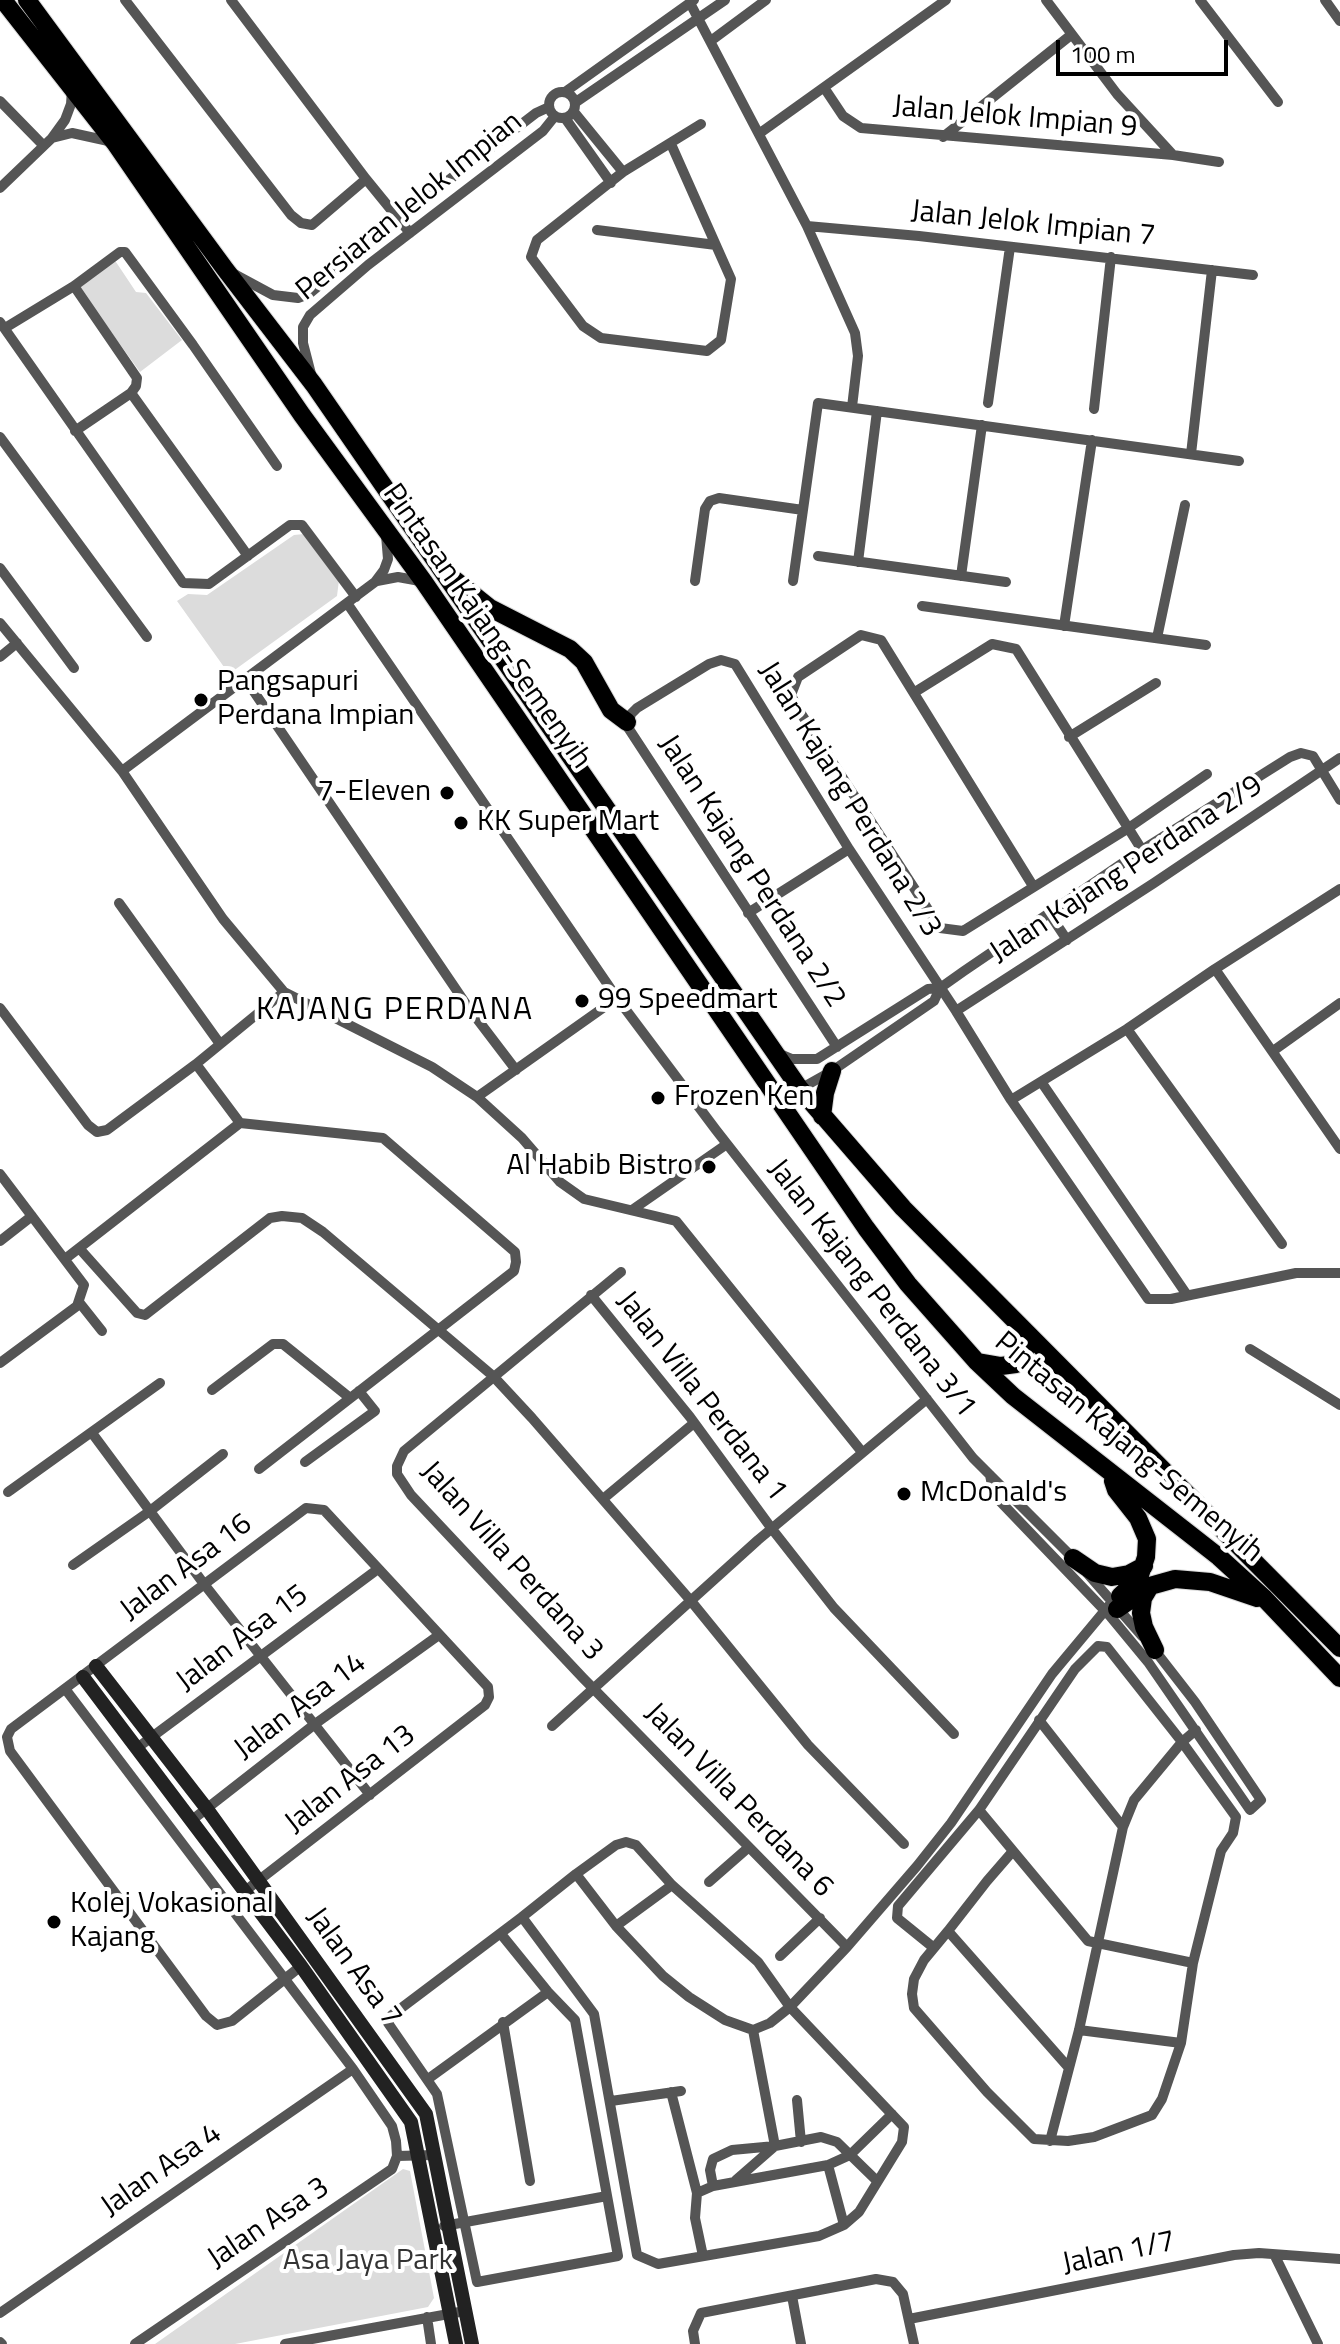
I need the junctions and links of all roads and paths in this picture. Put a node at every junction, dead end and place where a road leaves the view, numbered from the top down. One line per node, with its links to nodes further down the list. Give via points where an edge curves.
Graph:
1 (3, 0): 16 (highway, Pintasan Kajang-Semenyih)
2 (27, 0): 41 (highway, Pintasan Kajang-Semenyih)
3 (125, 0): 31 (street, via 301,223 312,225)
4 (231, 0): 31 (street)
5 (725, 0): 12 (street, Persiaran Jelok Impian)
6 (766, 0): 15 (street)
7 (946, 0): 17 (street)
8 (1046, 0): 14 (street)
9 (1200, 0): 20 (street)
10 (1325, 0): 13 (street)
11 (692, 1): 12 (street); 18 (street)
12 (699, 18): 15 (street); 21 (street, Persiaran Jelok Impian)
13 (1340, 21)
14 (1071, 35): 24 (street); 28 (street)
15 (712, 40): 23 (street)
16 (72, 86): 25 (street, via 65,120); 26 (highway, Pintasan Kajang-Semenyih)
17 (825, 89): 23 (street); 24 (street, Jalan Jelok Impian 9, via 843,116 861,128)
18 (565, 92): 21 (street); 21 (street, via 551,97)
19 (0, 101): 25 (street)
20 (1278, 102)
21 (564, 111): 30 (street); 32 (street); 34 (street, Persiaran Jelok Impian, via 536,113); 37 (street, Persiaran Jelok Impian)
22 (701, 124): 27 (street)
23 (760, 133): 35 (street)
24 (943, 137): 28 (street, Jalan Jelok Impian 9)
25 (48, 142): 26 (street, via 72,133); 33 (street)
26 (115, 143): 63 (highway, Pintasan Kajang-Semenyih)
27 (671, 144): 30 (street); 38 (street)
28 (1173, 155): 29 (street, Jalan Jelok Impian 9)
29 (1219, 162)
30 (623, 172): 32 (street)
31 (366, 179): 34 (street)
32 (611, 183): 38 (street, via 537,240 531,257 583,326 601,338 707,351 721,340 731,279)
33 (0, 188)
34 (398, 219): 37 (street); 41 (street, Persiaran Jelok Impian, via 298,298 273,295)
35 (807, 226): 39 (street, Jalan Jelok Impian 7); 49 (street, via 855,333)
36 (597, 230): 38 (street)
37 (410, 233): 46 (street, Persiaran Jelok Impian, via 310,315 303,343)
38 (716, 245)
39 (1010, 247): 40 (street, Jalan Jelok Impian 7); 48 (street)
40 (1111, 257): 42 (street, Jalan Jelok Impian 7); 50 (street)
41 (225, 269): 46 (highway, Pintasan Kajang-Semenyih)
42 (1212, 270): 43 (street, Jalan Jelok Impian 7); 57 (street)
43 (1253, 275)
44 (74, 286): 45 (street); 47 (street, via 137,378); 60 (street, via 125,252)
45 (2, 325): 53 (street)
46 (314, 385): 68 (highway, Pintasan Kajang-Semenyih)
47 (131, 393): 53 (street); 64 (street)
48 (988, 403)
49 (852, 407): 51 (street); 62 (street, via 818,403)
50 (1094, 409)
51 (877, 411): 52 (street); 66 (street)
52 (982, 425): 55 (street); 69 (street)
53 (75, 431): 64 (street, via 183,583 209,584)
54 (0, 437): 56 (street)
55 (1092, 440): 57 (street); 78 (street)
56 (12, 453): 59 (street); 79 (street)
57 (1191, 454): 58 (street)
58 (1239, 461)
59 (0, 462)
60 (277, 466)
61 (1185, 505): 80 (street)
62 (803, 510): 70 (street, via 710,501); 71 (street)
63 (386, 529): 72 (street, via 388,559); 73 (highway, Pintasan Kajang-Semenyih)
64 (248, 556): 75 (street, Jalan Kajang Perdana 3/1, via 290,525 302,525)
65 (818, 556): 66 (street)
66 (858, 562): 69 (street)
67 (0, 568): 84 (street)
68 (443, 571): 88 (highway, via 490,608 570,649 584,662 611,710); 115 (highway, Pintasan Kajang-Semenyih)
69 (961, 576): 74 (street)
70 (695, 581)
71 (793, 581)
72 (375, 582): 73 (street, via 398,577); 75 (street)
73 (424, 582): 143 (highway, Pintasan Kajang-Semenyih, via 866,1228)
74 (1006, 582)
75 (352, 600): 85 (street); 107 (street, Jalan Kajang Perdana 3/1)
76 (922, 606): 78 (street)
77 (0, 623): 81 (street)
78 (1064, 626): 80 (street)
79 (147, 637)
80 (1157, 638): 82 (street)
81 (17, 643): 83 (street); 92 (street)
82 (1206, 645)
83 (0, 657)
84 (74, 668)
85 (246, 680): 92 (street); 117 (street)
86 (1156, 683): 89 (street)
87 (915, 692): 89 (street, via 992,644 1016,649); 98 (street); 98 (street, via 881,640 861,635 798,677 791,695 940,928 963,931)
88 (627, 722): 96 (street, Jalan Kajang Perdana 2/3, via 637,708 709,664 735,664); 101 (street, Jalan Kajang Perdana 2/2)
89 (1069, 737): 95 (street)
90 (1340, 758): 91 (street, Jalan Kajang Perdana 2/9)
91 (1323, 769): 94 (street); 97 (street, via 1313,756 1290,757); 103 (street, Jalan Kajang Perdana 2/9)
92 (122, 771): 106 (street, via 223,919)
93 (1207, 774): 95 (street)
94 (1340, 800)
95 (1127, 829): 97 (street); 98 (street)
96 (849, 849): 101 (street); 105 (street, Jalan Kajang Perdana 2/3)
97 (1142, 850): 102 (street)
98 (1033, 886)
99 (1340, 889): 104 (street)
100 (119, 903): 112 (street)
101 (748, 913): 113 (street, Jalan Kajang Perdana 2/2)
102 (1049, 913): 103 (street); 105 (street)
103 (1067, 940): 110 (street, Jalan Kajang Perdana 2/9)
104 (1215, 969): 111 (street); 114 (street)
105 (940, 988): 110 (street, Jalan Kajang Perdana 2/3); 113 (street, via 928,989); 118 (street, via 934,1001)
106 (284, 992): 112 (street); 121 (street, via 432,1067)
107 (617, 998): 117 (street); 125 (street, Jalan Kajang Perdana 3/1)
108 (1340, 1003): 114 (street)
109 (0, 1008): 116 (street, via 97,1132 107,1130)
110 (956, 1011): 122 (street, Jalan Kajang Perdana 2/3)
111 (1127, 1029): 119 (street); 131 (street)
112 (220, 1044): 116 (street)
113 (837, 1047): 115 (street, via 817,1059 792,1059)
114 (1273, 1051): 126 (street)
115 (774, 1052): 120 (highway, Pintasan Kajang-Semenyih)
116 (196, 1064): 124 (street)
117 (516, 1070): 121 (street)
118 (832, 1071): 120 (street); 123 (highway)
119 (1042, 1083): 122 (street); 137 (street)
120 (800, 1089): 123 (highway, Pintasan Kajang-Semenyih)
121 (477, 1097): 128 (street, via 560,1182 584,1199)
122 (1011, 1100): 137 (street, Jalan Kajang Perdana 2/3, via 1148,1299)
123 (822, 1116): 139 (highway, Pintasan Kajang-Semenyih)
124 (240, 1123): 132 (street); 140 (street, via 383,1138 515,1252 514,1271)
125 (727, 1144): 128 (street); 149 (street, Jalan Kajang Perdana 3/1)
126 (1340, 1149)
127 (0, 1174): 129 (street)
128 (632, 1210): 153 (street, via 676,1221)
129 (32, 1216): 130 (street); 133 (street)
130 (0, 1241)
131 (1282, 1244)
132 (79, 1248): 133 (street); 140 (street, via 137,1313 145,1315 270,1218 302,1218)
133 (65, 1259): 138 (street, via 84,1285)
134 (621, 1272): 136 (street)
135 (1338, 1275): 137 (street, via 1296,1273)
136 (591, 1295): 145 (street); 151 (street, Jalan Villa Perdana 1)
137 (1187, 1295)
138 (78, 1304): 141 (street); 144 (street)
139 (1021, 1329): 143 (highway, via 1025,1351 1016,1364); 173 (highway, Pintasan Kajang-Semenyih)
140 (440, 1330): 145 (street); 148 (street)
141 (102, 1331)
142 (1250, 1349): 150 (street)
143 (977, 1362): 158 (highway, Pintasan Kajang-Semenyih)
144 (0, 1363)
145 (493, 1376): 160 (street); 179 (street, Jalan Villa Perdana 3, via 404,1451 397,1466 400,1481)
146 (160, 1383): 152 (street)
147 (212, 1390): 148 (street, via 273,1344 283,1344)
148 (354, 1394): 155 (street, via 375,1411); 156 (street)
149 (927, 1399): 153 (street); 157 (street, Jalan Kajang Perdana 3/1)
150 (1340, 1405)
151 (694, 1423): 160 (street); 162 (street, Jalan Villa Perdana 1)
152 (92, 1433): 159 (street); 161 (street)
153 (862, 1452): 162 (street)
154 (223, 1454): 161 (street)
155 (305, 1462)
156 (259, 1469)
157 (990, 1475): 163 (street); 171 (street, via 994,1495)
158 (1112, 1475): 165 (highway, via 1116,1490 1144,1529); 169 (highway, Pintasan Kajang-Semenyih, via 1182,1526)
159 (8, 1492)
160 (603, 1499): 170 (street)
161 (150, 1511): 164 (street); 167 (street)
162 (772, 1529): 170 (street); 186 (street, Jalan Villa Perdana 1, via 834,1608)
163 (1073, 1558): 165 (highway, via 1112,1577); 171 (street)
164 (73, 1565)
165 (1144, 1566): 171 (highway)
166 (378, 1569): 167 (street, Jalan Asa 16, via 324,1510 306,1508); 172 (street); 175 (street, Jalan Asa 15)
167 (204, 1584): 175 (street); 176 (street, Jalan Asa 16)
168 (1150, 1586): 169 (highway, via 1198,1579); 171 (highway); 174 (highway, via 1141,1613)
169 (1264, 1598): 178 (highway, Pintasan Kajang-Semenyih)
170 (691, 1601): 179 (street); 196 (street, via 808,1745)
171 (1111, 1609): 174 (street); 185 (street); 210 (street, via 1052,1674 951,1823)
172 (439, 1635): 183 (street, Jalan Asa 14); 191 (street, Jalan Asa 13, via 488,1687 489,1697)
173 (1340, 1648)
174 (1155, 1650): 181 (street)
175 (261, 1654): 183 (street); 187 (street, Jalan Asa 15)
176 (96, 1666): 177 (street, Jalan Asa 16); 187 (street, Jalan Asa 7)
177 (83, 1677): 180 (street, Jalan Asa 16); 190 (street, Jalan Asa 7)
178 (1340, 1678)
179 (593, 1688): 184 (street); 197 (street, Jalan Villa Perdana 6)
180 (66, 1690): 215 (street, Jalan Asa 7); 215 (street, Jalan Asa 16, via 11,1729 10,1751 206,2016 217,2025 232,2021)
181 (1195, 1702): 185 (street); 188 (street)
182 (1039, 1720): 189 (street, via 1075,1669 1098,1646 1107,1647); 193 (street); 195 (street)
183 (315, 1724): 191 (street); 192 (street, Jalan Asa 14)
184 (552, 1726)
185 (1196, 1730): 188 (street); 188 (street, via 1250,1810 1261,1800); 189 (street)
186 (954, 1734)
187 (151, 1737): 190 (street, Jalan Asa 15); 192 (street, Jalan Asa 7)
188 (1220, 1740)
189 (1182, 1742): 195 (street, via 1134,1800); 213 (street, via 1236,1817 1221,1851)
190 (137, 1748): 194 (street, Jalan Asa 7)
191 (370, 1795): 200 (street, Jalan Asa 13)
192 (207, 1809): 194 (street, Jalan Asa 14); 200 (street, Jalan Asa 7)
193 (979, 1810): 198 (street); 211 (street, via 898,1906 897,1918)
194 (192, 1820): 203 (street, Jalan Asa 7)
195 (1123, 1827): 209 (street)
196 (904, 1844)
197 (749, 1847): 201 (street); 205 (street, Jalan Villa Perdana 6)
198 (1013, 1851): 207 (street); 209 (street, via 1088,1941)
199 (576, 1874): 202 (street, via 626,1842 636,1845); 204 (street); 206 (street)
200 (259, 1882): 203 (street, Jalan Asa 13); 221 (street, Jalan Asa 7)
201 (709, 1882)
202 (672, 1885): 206 (street); 217 (street, via 758,1962)
203 (245, 1891): 214 (street, Jalan Asa 7)
204 (522, 1917): 208 (street); 227 (street, via 594,2014)
205 (820, 1918): 210 (street, Jalan Villa Perdana 6); 212 (street)
206 (616, 1926): 219 (street, via 689,1997)
207 (948, 1931): 211 (street); 223 (street)
208 (501, 1934): 216 (street); 225 (street, via 392,2015 388,2023)
209 (1098, 1944): 213 (street); 220 (street)
210 (847, 1947): 217 (street)
211 (934, 1948): 231 (street, via 914,1979 914,2008 1034,2139)
212 (780, 1956)
213 (1193, 1963): 222 (street)
214 (301, 1966): 215 (street); 221 (street, Jalan Asa 7)
215 (286, 1980): 224 (street, Jalan Asa 7)
216 (548, 1992): 218 (street); 230 (street, via 575,2020)
217 (790, 2007): 219 (street); 228 (street)
218 (503, 2022): 225 (street); 239 (street)
219 (753, 2030): 233 (street)
220 (1079, 2030): 222 (street); 223 (street)
221 (363, 2038): 234 (street, Jalan Asa 7, via 411,2122); 235 (street, Jalan Asa 7, via 426,2114)
222 (1181, 2043): 231 (street, via 1152,2115 1094,2137)
223 (1069, 2068): 231 (street)
224 (353, 2069): 237 (street, Jalan Asa 7, via 392,2126); 253 (street, Jalan Asa 4)
225 (428, 2079): 245 (street, via 437,2094)
226 (797, 2100): 232 (street)
227 (611, 2101): 229 (street); 243 (street, via 676,2092)
228 (892, 2114): 236 (street); 241 (street, via 904,2134)
229 (614, 2121): 230 (street); 248 (street, via 637,2255 658,2264)
230 (595, 2125): 244 (street)
231 (1050, 2141)
232 (801, 2142): 233 (street); 236 (street, via 830,2138)
233 (775, 2146): 240 (street); 242 (street, via 732,2150 713,2159)
234 (418, 2155): 235 (street); 237 (street); 247 (street, Jalan Asa 7)
235 (435, 2155): 247 (street, Jalan Asa 7)
236 (850, 2155): 238 (street); 241 (street)
237 (397, 2156): 256 (street, Jalan Asa 3, via 392,2169)
238 (828, 2165): 240 (street); 246 (street)
239 (530, 2181)
240 (735, 2181): 242 (street)
241 (877, 2181): 246 (street, via 859,2212)
242 (713, 2186): 243 (street)
243 (697, 2193): 248 (street, via 695,2218)
244 (607, 2196): 245 (street); 245 (street, via 618,2256 477,2282)
245 (466, 2221): 247 (street)
246 (844, 2225): 248 (street, via 819,2236)
247 (442, 2227): 252 (street, Jalan Asa 7)
248 (703, 2256)
249 (1275, 2256): 250 (street, Jalan 1/7); 255 (street, Jalan 1/7, via 1234,2255); 264 (street)
250 (1340, 2259)
251 (792, 2296): 255 (street, via 876,2279 893,2282 903,2294); 261 (street, via 701,2313 693,2331); 262 (street)
252 (458, 2312): 254 (street); 259 (street, Jalan Asa 7); 260 (street, Jalan Asa 7)
253 (0, 2313)
254 (427, 2317): 257 (street); 258 (street)
255 (909, 2319): 263 (street)
256 (135, 2344)
257 (285, 2344)
258 (431, 2344)
259 (456, 2344)
260 (472, 2344)
261 (695, 2344)
262 (801, 2344)
263 (914, 2344)
264 (1318, 2344)

